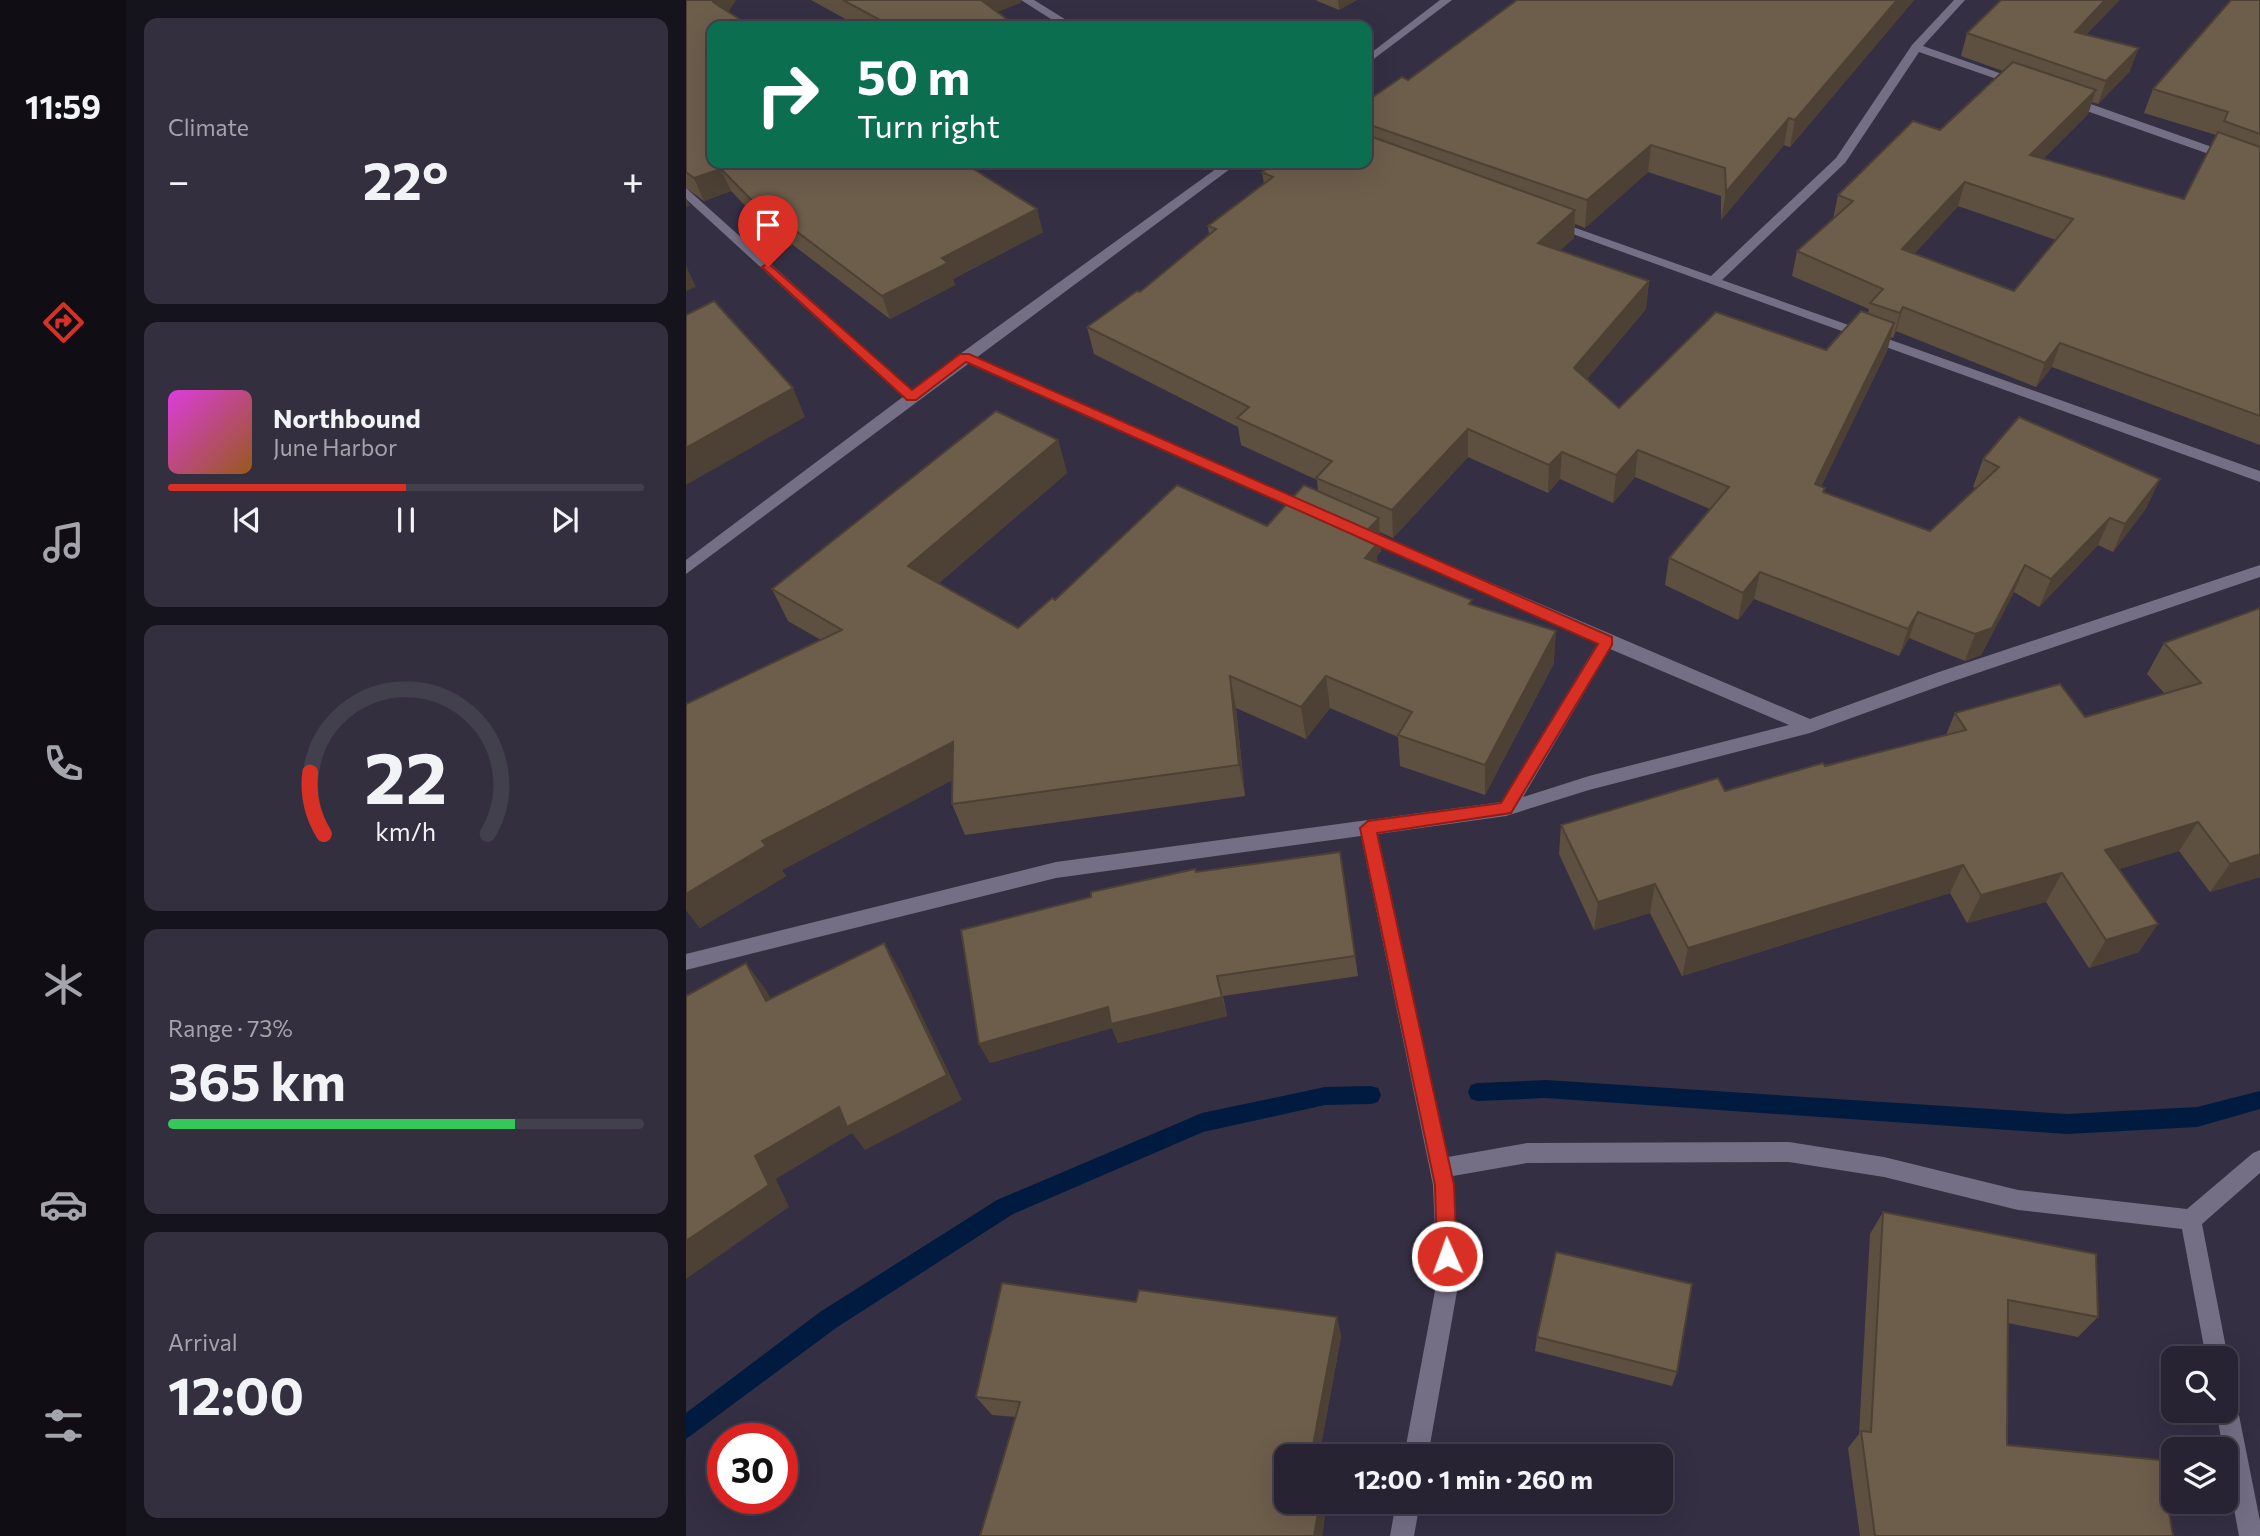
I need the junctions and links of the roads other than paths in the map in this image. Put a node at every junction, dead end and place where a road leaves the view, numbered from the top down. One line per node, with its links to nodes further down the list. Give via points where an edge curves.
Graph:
1 (1026, 0): 4 (street)
2 (1447, 0): 6 (street)
3 (1960, 0): 5 (street)
4 (1062, 21)
5 (1916, 47): 7 (street); 13 (street, via 1840,160)
6 (1372, 57)
7 (2031, 87)
8 (2056, 96): 10 (street)
9 (1225, 168): 14 (street)
10 (2260, 168)
11 (686, 192): 15 (street)
12 (1536, 218): 13 (street)
13 (1713, 282): 16 (street)
14 (965, 357): 15 (street); 19 (street)
15 (911, 397): 17 (street)
16 (2260, 477)
17 (686, 568)
18 (2260, 571): 20 (street)
19 (1607, 641): 20 (street); 21 (street)
20 (1810, 726): 21 (street)
21 (1506, 808): 22 (street)
22 (1368, 828): 23 (street, via 1056,870); 25 (street)
23 (686, 962)
24 (2260, 1160): 26 (street)
25 (1440, 1168): 26 (street, via 1527,1153 1789,1152 1884,1167 2018,1200); 29 (street, via 1448,1280)
26 (2191, 1220): 27 (street)
27 (2215, 1346)
28 (2229, 1423): 32 (street)
29 (1418, 1444)
30 (1406, 1514): 31 (street)
31 (1402, 1536)
32 (2251, 1536)

